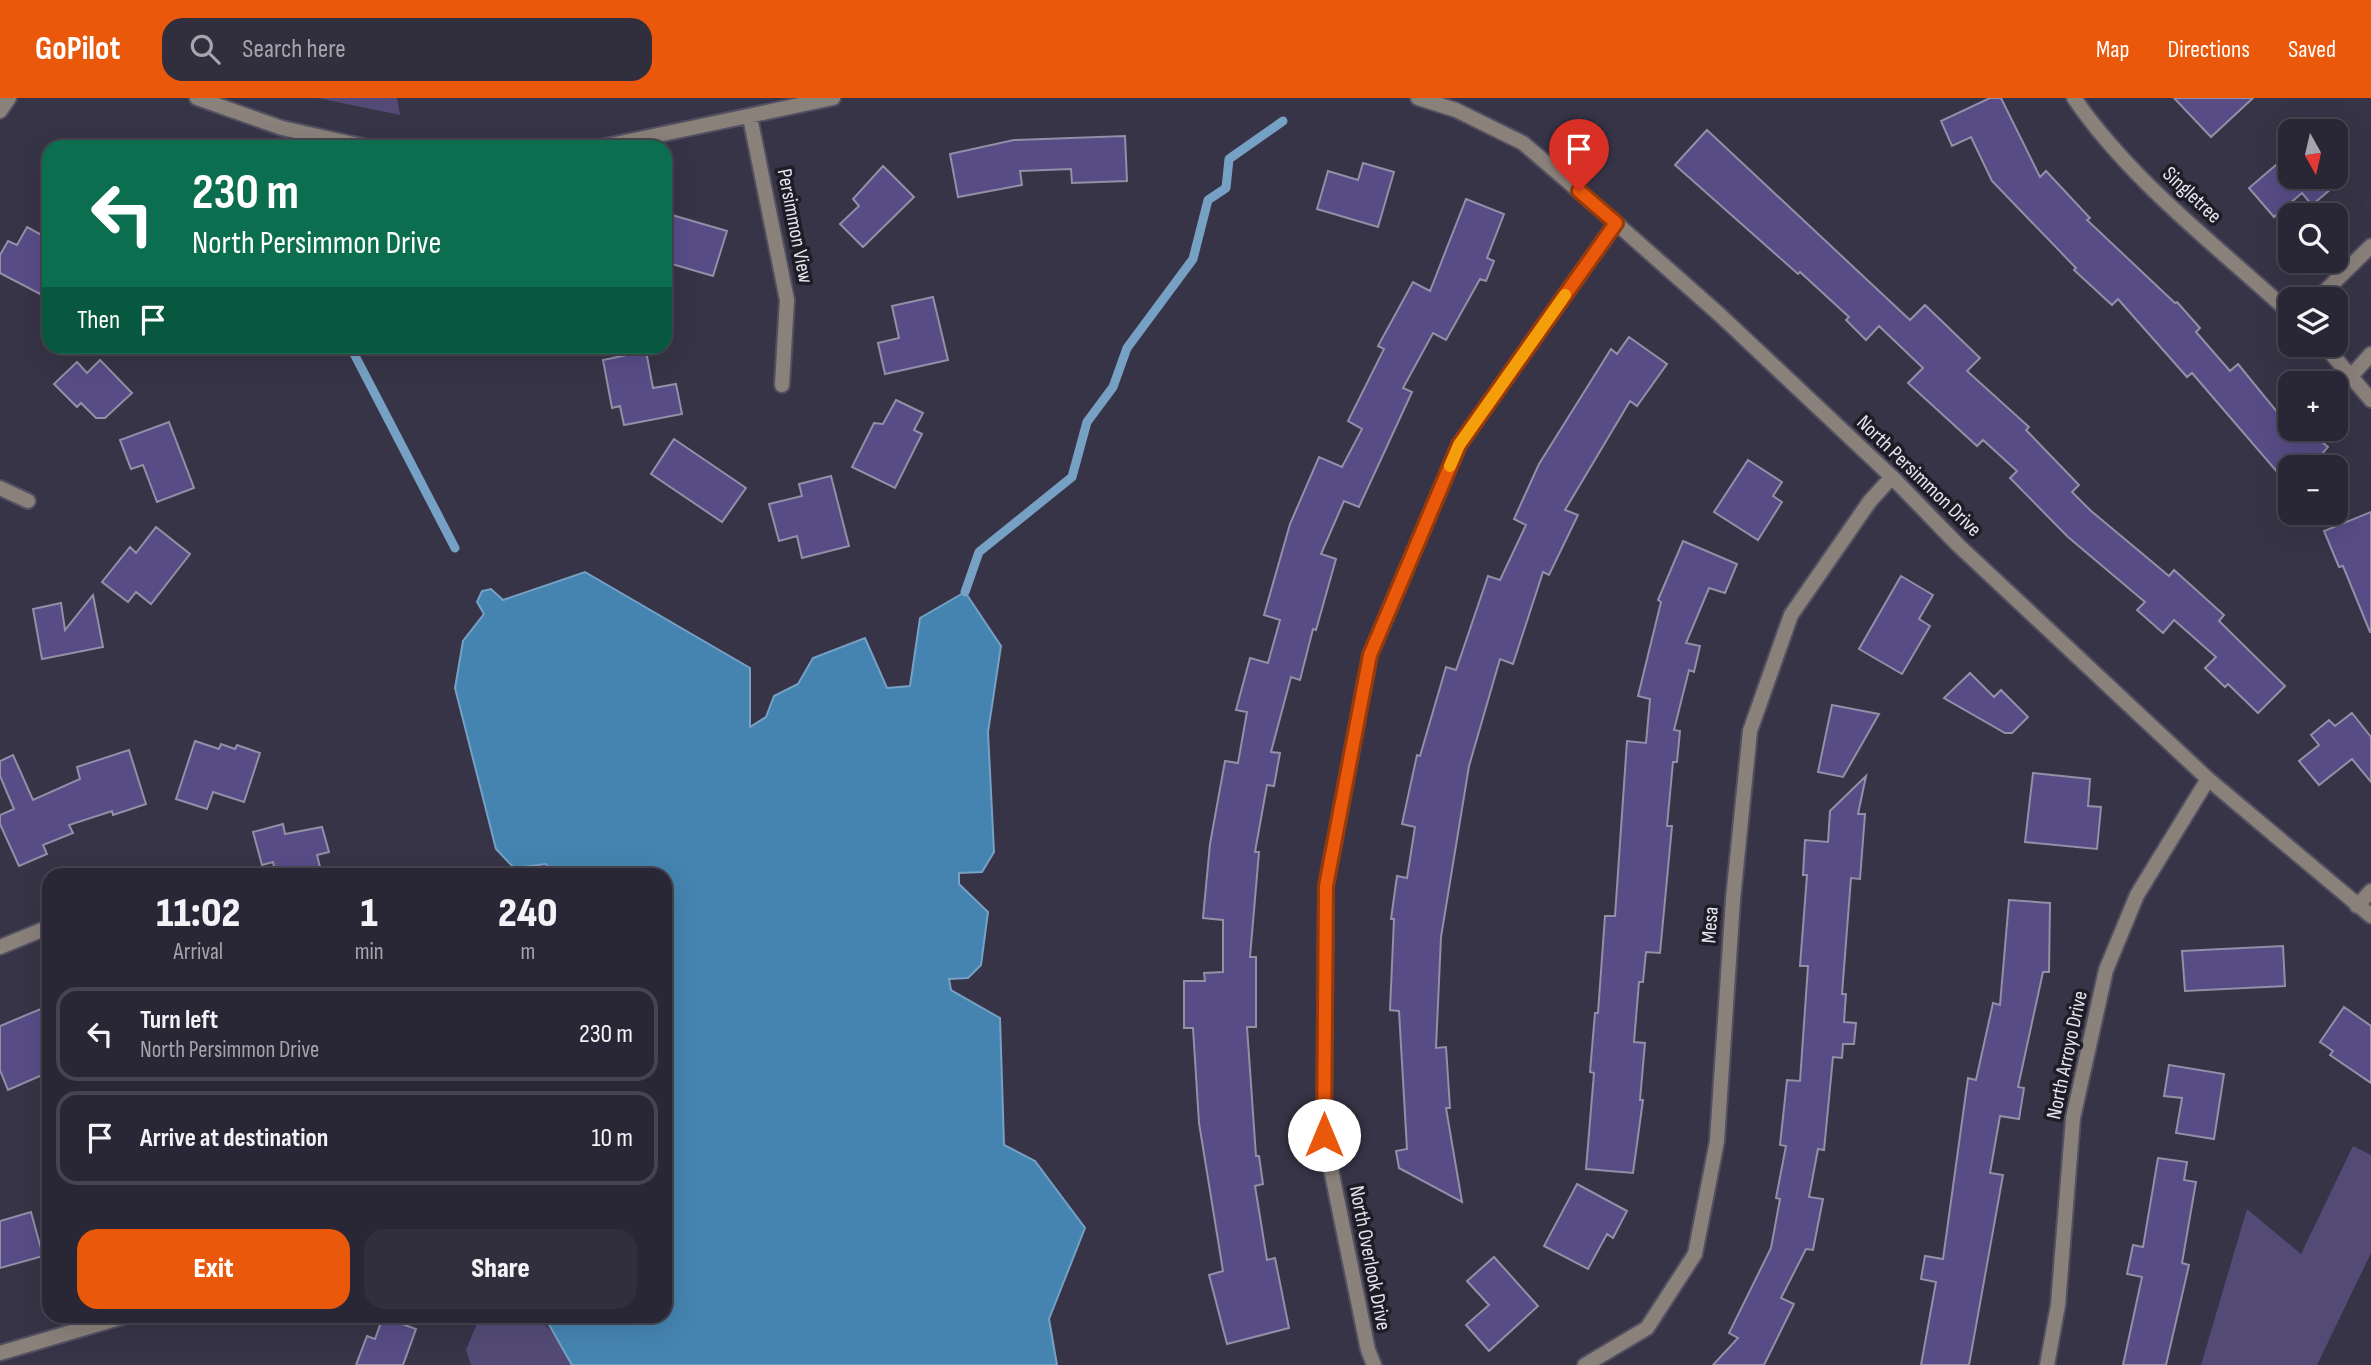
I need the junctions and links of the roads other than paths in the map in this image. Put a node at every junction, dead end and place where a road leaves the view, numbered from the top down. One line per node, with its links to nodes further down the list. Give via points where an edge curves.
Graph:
1 (9, 98): 7 (street)
2 (197, 98): 9 (street, via 282,128)
3 (833, 98): 8 (street)
4 (1418, 98): 6 (street, North Persimmon Drive)
5 (2074, 98): 14 (street, Singletree, via 2132,168)
6 (1458, 104): 11 (street, North Persimmon Drive, via 1523,143)
7 (0, 111)
8 (750, 117): 10 (street); 18 (street, Persimmon View, via 787,300)
9 (336, 140)
10 (636, 140)
11 (1616, 223): 20 (street, North Persimmon Drive); 31 (street, North Overlook Drive, via 1459,445 1370,655 1326,886 1324,1135)
12 (2371, 246): 13 (street)
13 (2329, 287)
14 (2278, 302)
15 (2371, 354): 17 (street)
16 (2334, 357): 17 (street)
17 (2351, 376): 19 (street)
18 (782, 385)
19 (2371, 400)
20 (1892, 477): 23 (street, North Persimmon Drive, via 1958,545); 32 (street, Mesa, via 1790,615 1750,732 1733,899 1717,1141 1695,1254 1647,1328)
21 (0, 488): 22 (street)
22 (28, 501)
23 (2208, 779): 25 (street, North Persimmon Drive); 33 (street, North Arroyo Drive, via 2137,895 2106,970 2074,1118 2059,1305)
24 (2371, 891): 25 (street)
25 (2357, 906): 26 (street, North Persimmon Drive)
26 (2371, 916)
27 (42, 929): 28 (street)
28 (0, 947)
29 (102, 1323): 30 (street)
30 (0, 1353)
31 (1374, 1365)
32 (1585, 1365)
33 (2047, 1365)

